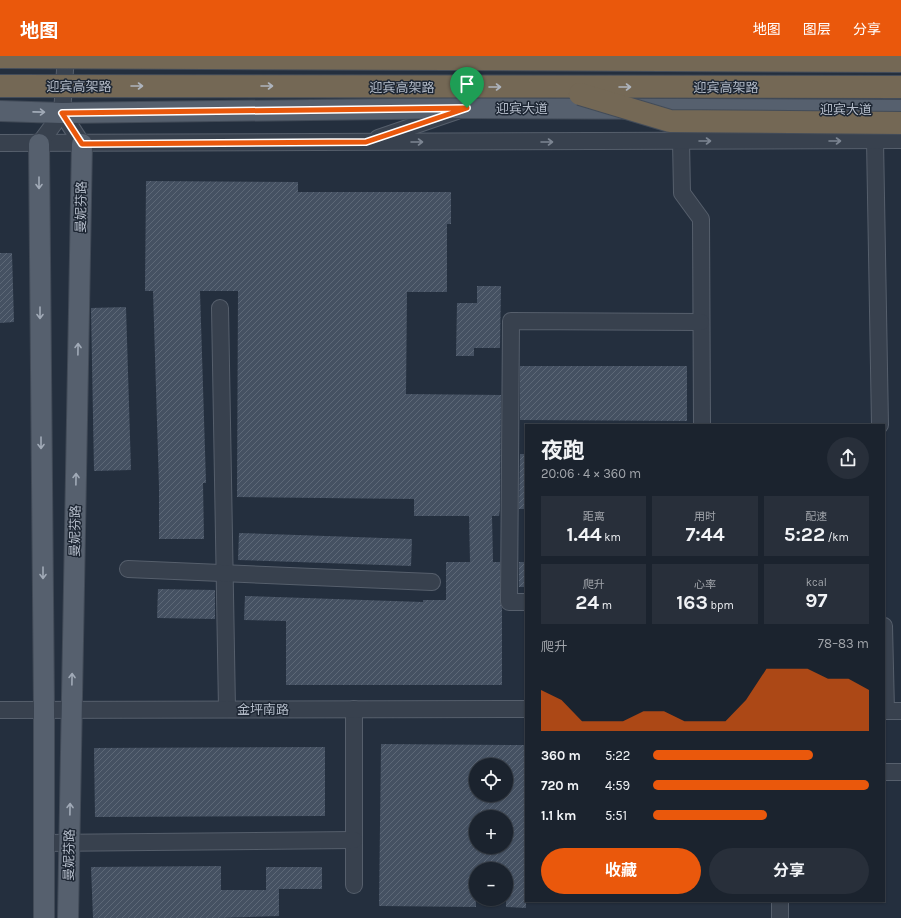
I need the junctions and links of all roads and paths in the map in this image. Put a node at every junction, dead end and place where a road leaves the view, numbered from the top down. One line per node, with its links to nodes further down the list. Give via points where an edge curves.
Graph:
1 (66, 56): 10 (street)
2 (0, 57): 3 (highway, 迎宾高架路, bridge)
3 (901, 61)
4 (0, 86): 5 (highway, 迎宾高架路, one-way to 5, bridge)
5 (556, 87): 6 (highway, 迎宾高架路, one-way to 6, bridge); 11 (highway, bridge, via 670,121)
6 (901, 87)
7 (467, 108): 8 (main road, 迎宾大道); 10 (main road, 迎宾大道); 15 (street)
8 (901, 110)
9 (0, 111): 10 (main road, 迎宾大道, one-way to 10)
10 (62, 113): 17 (street); 18 (street)
11 (901, 123)
12 (875, 140): 13 (street); 14 (street, one-way to 12); 22 (street)
13 (901, 140)
14 (681, 141): 15 (street, one-way to 14); 20 (street, via 682,193 701,219)
15 (366, 142): 18 (street)
16 (0, 143): 17 (street)
17 (39, 144): 18 (street); 32 (main road, 曼妮芬路, one-way to 32)
18 (82, 144): 33 (main road, 曼妮芬路, one-way to 18)
19 (220, 308): 24 (street)
20 (701, 322): 21 (street); 26 (street, via 511,321 509,602)
21 (702, 424)
22 (880, 424)
23 (128, 569): 24 (street)
24 (225, 573): 25 (street); 28 (street)
25 (432, 582)
26 (525, 602)
27 (885, 640): 34 (street)
28 (227, 709): 29 (street, 金坪南路); 33 (street, 金坪南路)
29 (354, 709): 30 (street, 金坪南路); 37 (street)
30 (525, 709)
31 (0, 710): 32 (street, 金坪南路)
32 (44, 710): 33 (street, 金坪南路); 38 (main road, 曼妮芬路)
33 (72, 710): 39 (main road, 曼妮芬路, one-way to 33)
34 (890, 711)
35 (885, 772): 36 (street)
36 (901, 772)
37 (354, 840): 39 (street); 40 (street)
38 (44, 843): 39 (street); 42 (main road, 曼妮芬路)
39 (69, 843): 43 (main road, 曼妮芬路)
40 (354, 885)
41 (780, 902): 44 (street)
42 (44, 918)
43 (68, 918)
44 (780, 918)

